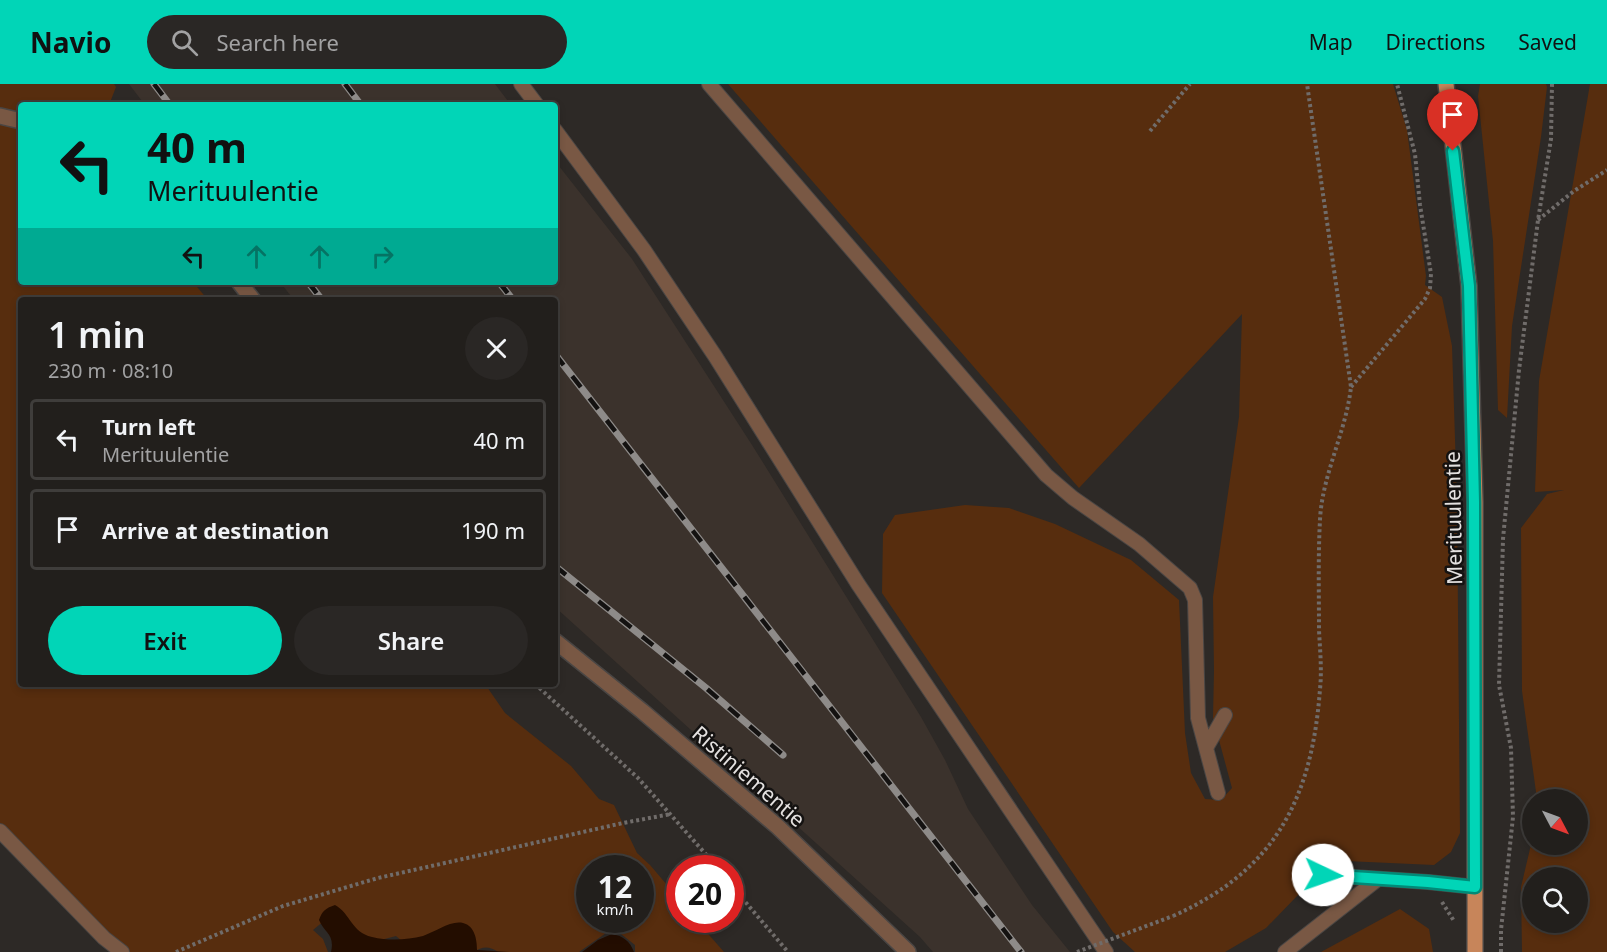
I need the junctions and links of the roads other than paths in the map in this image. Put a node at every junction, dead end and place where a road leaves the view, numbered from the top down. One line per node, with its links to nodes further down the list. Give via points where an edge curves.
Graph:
1 (521, 84): 4 (lane)
2 (709, 84): 12 (lane, via 1046,475 1139,544 1190,588 1195,600 1198,718)
3 (1446, 84): 17 (main road, Merituulentie, via 1469,286)
4 (535, 102)
5 (0, 116): 6 (street)
6 (18, 120)
7 (558, 134): 20 (lane, via 644,250 858,584)
8 (241, 285): 9 (street)
9 (251, 297)
10 (558, 643): 19 (street, Ristiniementie, via 778,827)
11 (1225, 715): 12 (lane)
12 (1206, 748): 13 (lane)
13 (1218, 793)
14 (0, 831): 18 (lane)
15 (1323, 875): 16 (lane)
16 (1378, 879): 17 (lane); 21 (lane)
17 (1475, 887): 22 (main road, Merituulentie)
18 (122, 952)
19 (908, 952)
20 (1106, 952)
21 (1285, 952)
22 (1475, 952)

